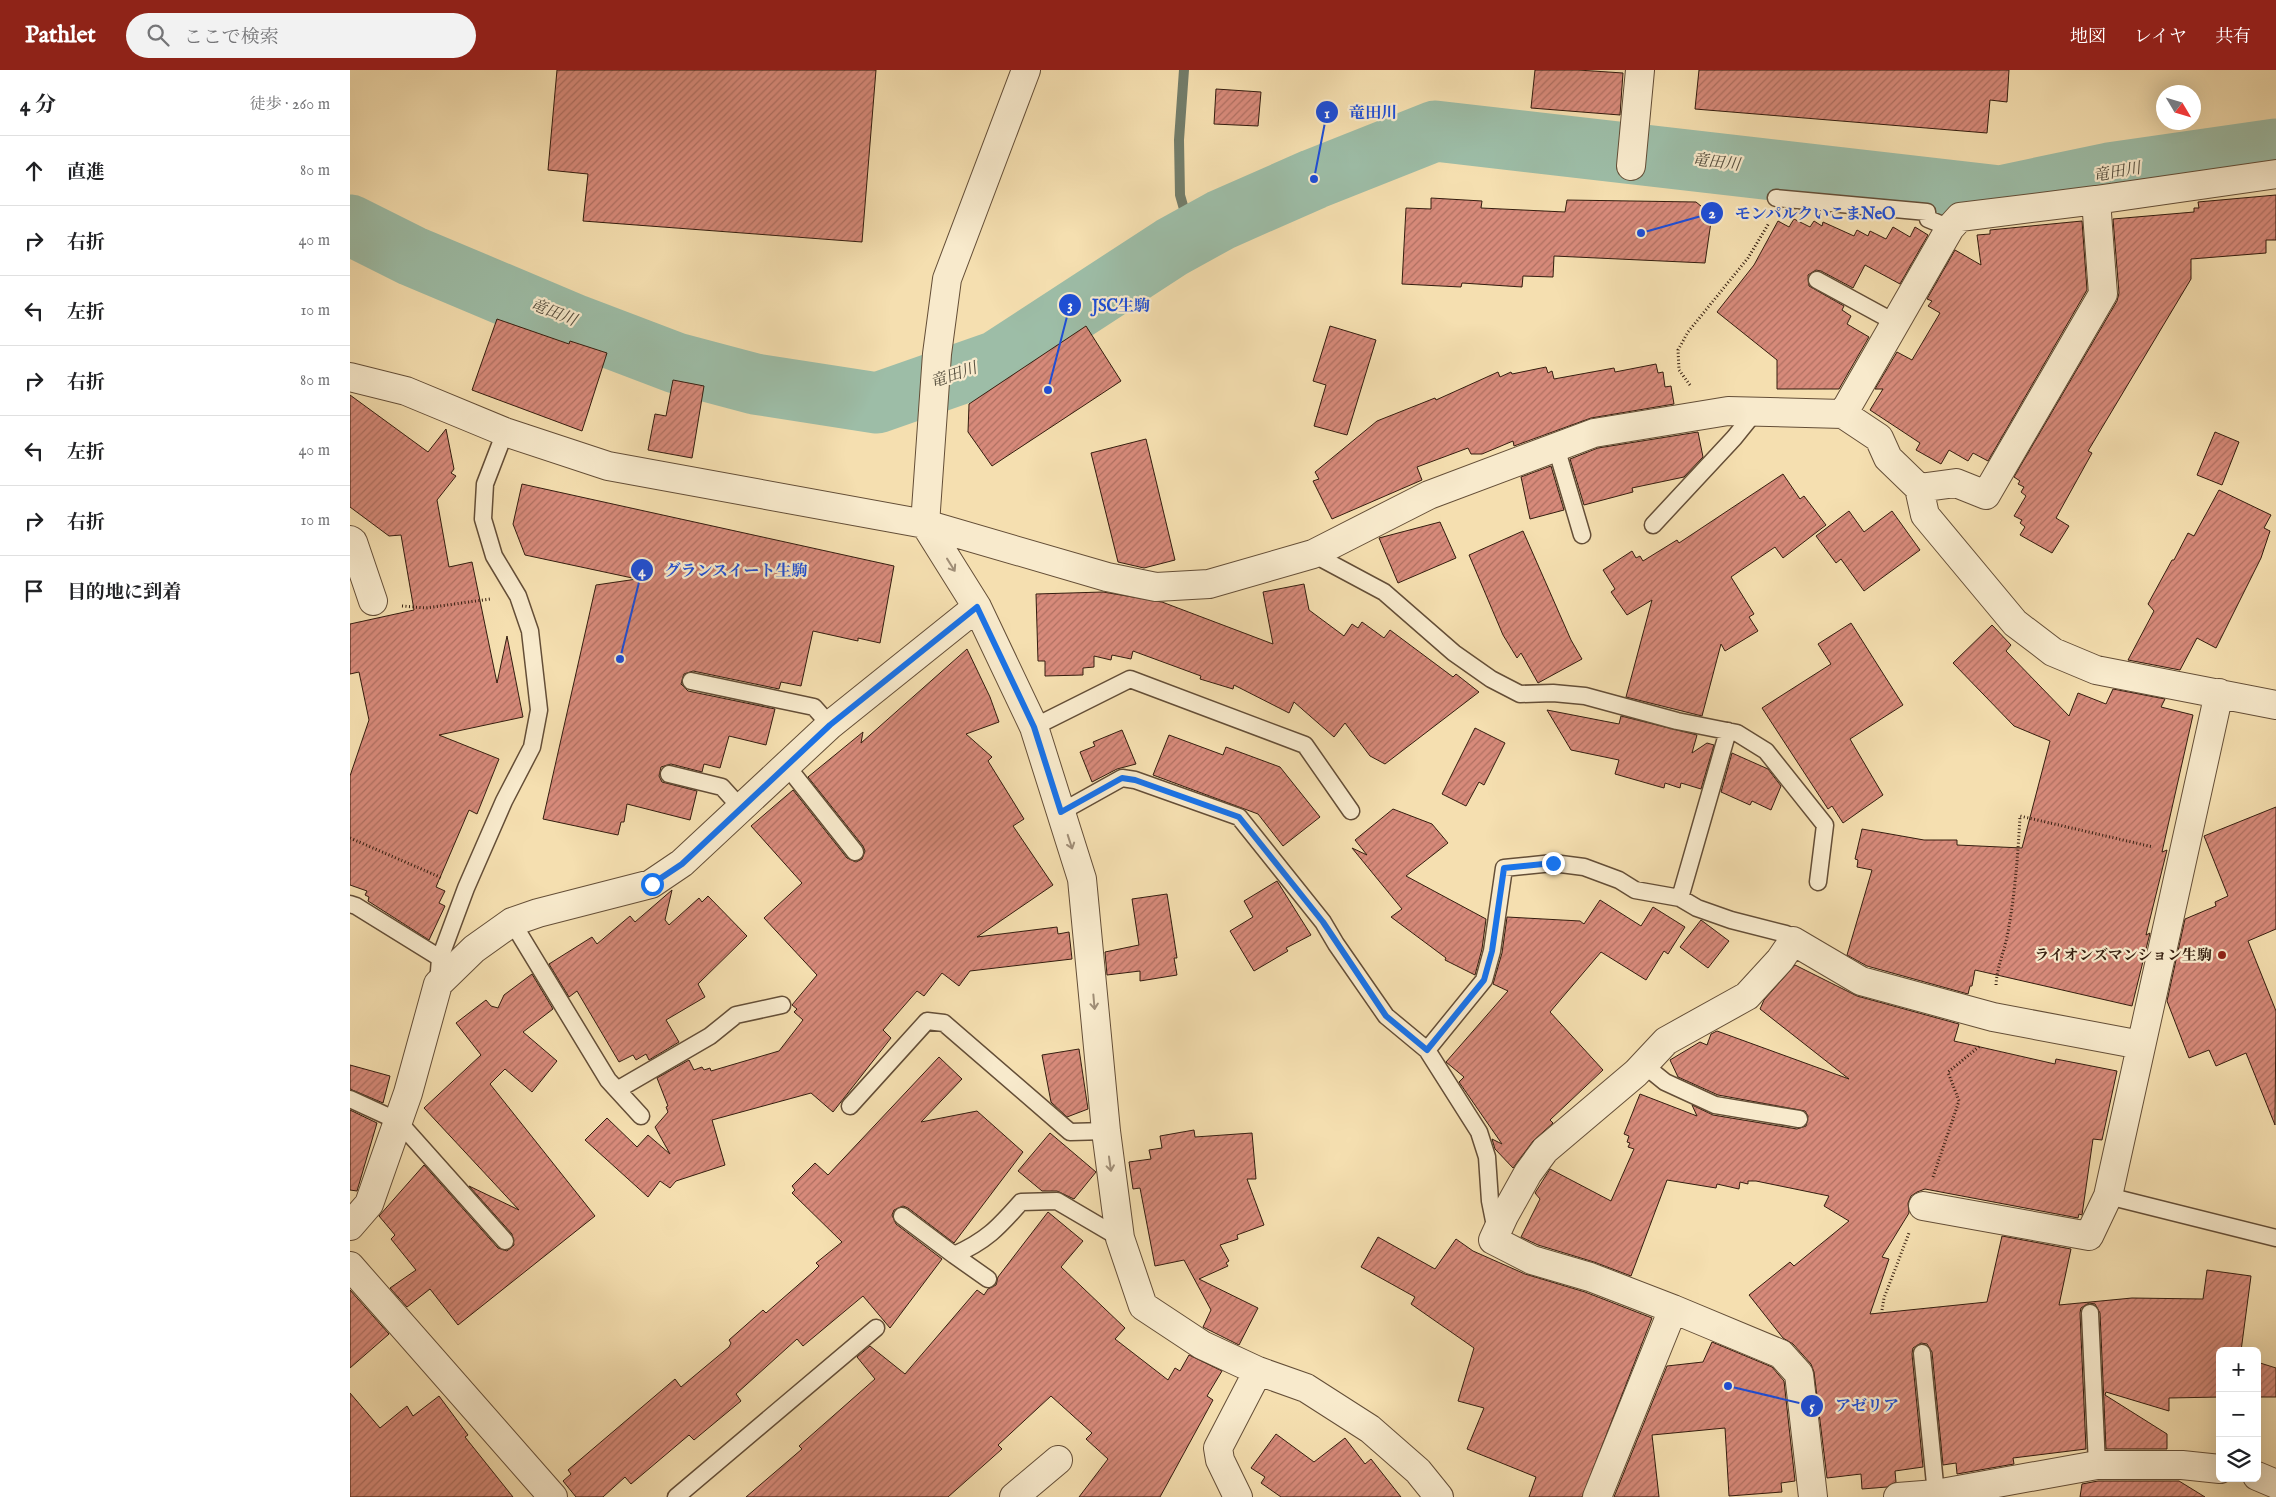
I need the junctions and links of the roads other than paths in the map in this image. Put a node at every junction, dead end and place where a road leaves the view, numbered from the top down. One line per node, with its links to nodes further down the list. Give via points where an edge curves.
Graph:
1 (1026, 70): 16 (street, via 947,279 937,354)
2 (1640, 70): 3 (street)
3 (1631, 166)
4 (2276, 174): 6 (street)
5 (1776, 198): 7 (lane, via 1927,212 1928,219)
6 (2096, 200): 7 (street, via 1960,217); 15 (street, via 2103,294 1986,495 1956,483)
7 (1950, 228): 9 (street)
8 (1817, 280): 9 (lane)
9 (1896, 323): 12 (street)
10 (350, 377): 13 (street, via 406,390)
11 (1755, 412): 12 (street); 14 (street, via 1719,413 1594,433); 17 (lane)
12 (1843, 414): 15 (street, via 1879,438 1888,458)
13 (504, 432): 16 (street, via 608,466); 40 (lane, via 486,484 483,519 494,556 518,596 530,631 539,710 532,747 466,888)
14 (1556, 448): 18 (lane); 20 (street, via 1429,495)
15 (1919, 488): 24 (street, via 1925,515 2015,623 2052,652 2096,670)
16 (925, 524): 20 (street, via 1107,577 1156,587 1208,584); 22 (street, one-way to 22)
17 (1653, 525)
18 (1582, 535)
19 (350, 540): 21 (street)
20 (1313, 554): 28 (lane, via 1384,592 1454,654 1520,694 1585,696)
21 (372, 600)
22 (977, 607): 26 (street); 27 (street)
23 (691, 682): 26 (lane, via 814,706)
24 (2219, 693): 25 (street); 42 (street)
25 (2276, 706)
26 (830, 725): 29 (street)
27 (1034, 727): 32 (lane, via 1130,679 1304,745); 33 (street)
28 (1728, 731): 35 (lane, via 1766,751 1825,825); 36 (lane)
29 (786, 765): 31 (street); 34 (lane)
30 (669, 774): 31 (lane, via 722,787)
31 (740, 808): 38 (street, via 682,864 652,884)
32 (1351, 811)
33 (1061, 812): 43 (lane, via 1122,778 1239,817 1323,922 1386,1016); 51 (street, one-way to 51, via 1082,879)
34 (855, 852)
35 (1818, 882)
36 (1680, 898): 39 (lane, via 1731,920 1786,934); 43 (lane, via 1635,890 1619,880 1584,867 1553,863 1504,868 1492,951 1484,980)
37 (350, 904): 40 (lane)
38 (512, 922): 40 (street); 45 (lane)
39 (1793, 941): 42 (street, via 1861,981 1994,1017); 44 (street, via 1747,996 1666,1042)
40 (439, 971): 50 (street)
41 (782, 1005): 45 (lane, via 736,1015 710,1036)
42 (2141, 1045): 52 (street)
43 (1427, 1050): 56 (lane, via 1479,1132 1487,1157)
44 (1644, 1065): 49 (lane, via 1664,1082 1715,1105); 56 (street, via 1545,1150 1528,1173)
45 (617, 1090): 48 (lane)
46 (350, 1099): 50 (lane)
47 (850, 1106): 51 (lane, via 927,1022 944,1023 1070,1132)
48 (642, 1116)
49 (1800, 1119)
50 (398, 1121): 55 (street, via 369,1204); 59 (lane)
51 (1106, 1131): 57 (street, one-way to 57)
52 (2108, 1196): 53 (street, via 2089,1236); 58 (lane)
53 (1923, 1206)
54 (902, 1216): 60 (lane)
55 (350, 1226)
56 (1496, 1234): 63 (street, via 1493,1240 1532,1260 1590,1277)
57 (1120, 1238): 60 (lane, via 1057,1201 1021,1202 978,1245); 67 (street, via 1144,1306 1202,1345)
58 (2276, 1238)
59 (505, 1241)
60 (954, 1255): 62 (lane)
61 (350, 1266): 74 (street)
62 (988, 1279)
63 (1673, 1309): 79 (street); 80 (street, via 1780,1354 1799,1374)
64 (2090, 1313): 69 (lane)
65 (876, 1328): 75 (lane)
66 (1922, 1353): 73 (lane)
67 (1258, 1371): 77 (street, via 1218,1448 1220,1460); 78 (street, via 1306,1388 1370,1429 1418,1471)
68 (1058, 1460): 76 (street)
69 (2097, 1465): 70 (street, via 2182,1465); 73 (street)
70 (2216, 1469)
71 (2261, 1478): 72 (street)
72 (2276, 1484)
73 (1936, 1494): 81 (street)
74 (553, 1497)
75 (676, 1497)
76 (1014, 1497)
77 (1238, 1497)
78 (1439, 1497)
79 (1597, 1497)
80 (1813, 1497)
81 (1898, 1497)

